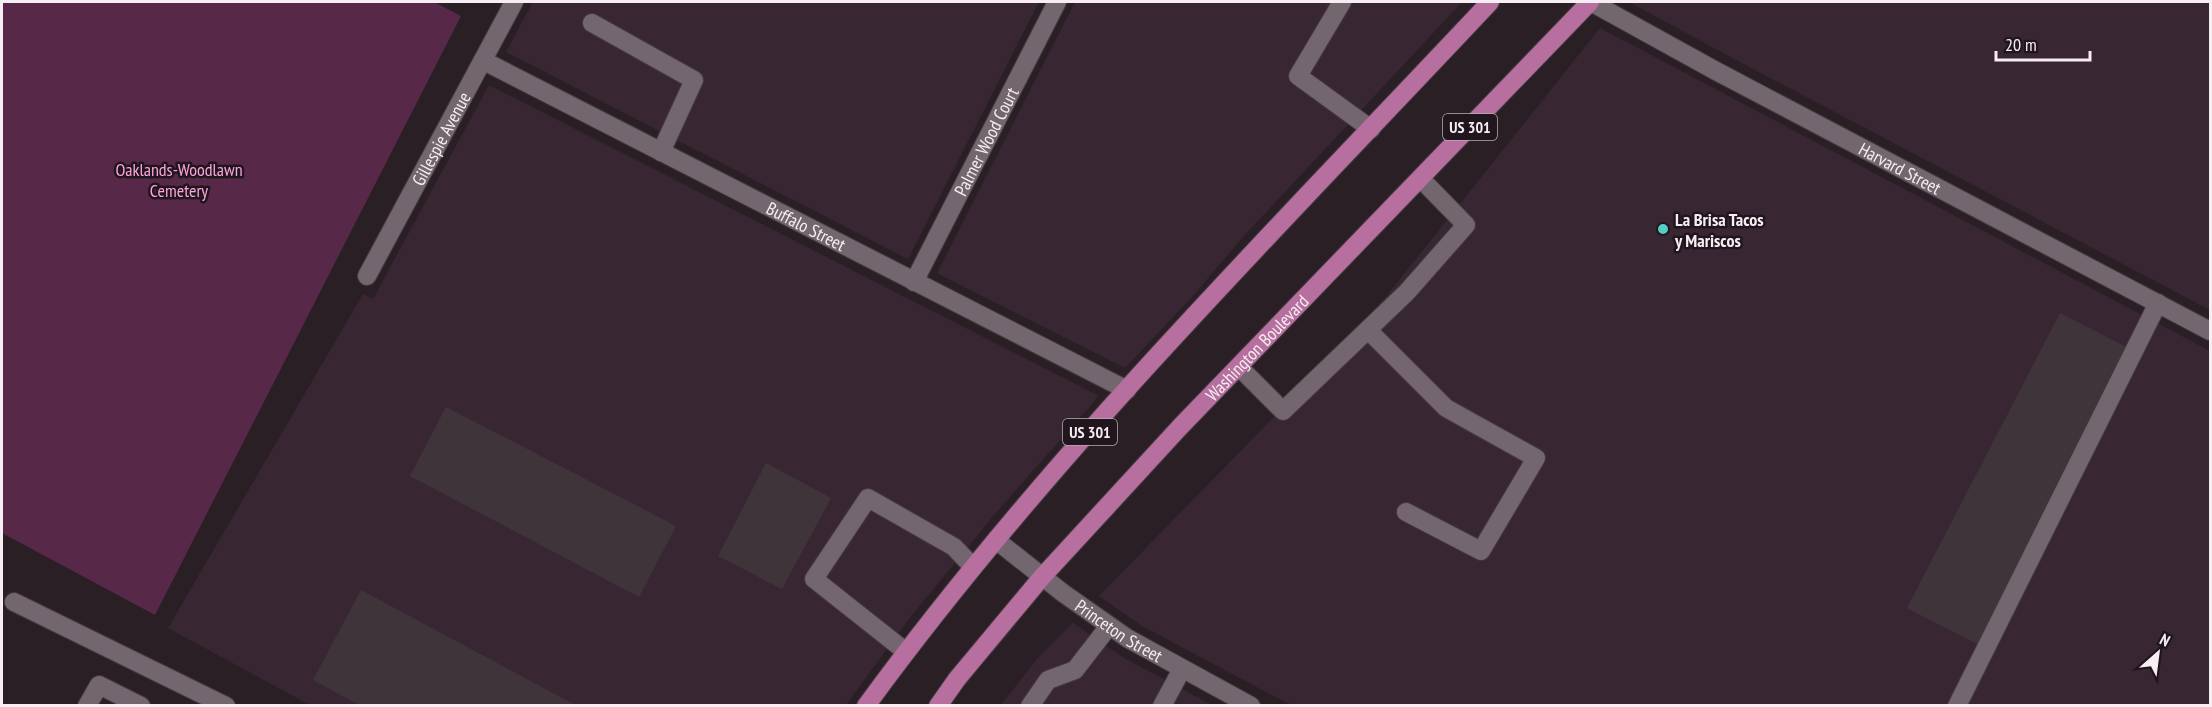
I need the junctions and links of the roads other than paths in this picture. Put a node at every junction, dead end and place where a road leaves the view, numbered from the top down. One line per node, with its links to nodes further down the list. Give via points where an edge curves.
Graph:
1 (514, 2): 7 (street, Gillespie Avenue)
2 (1057, 2): 12 (street, Palmer Wood Court)
3 (1342, 2): 8 (street, via 1298,76)
4 (1490, 2): 8 (main road, US 301)
5 (1590, 2): 10 (main road, Washington Boulevard / US 301); 13 (street, Harvard Street)
6 (592, 23): 9 (street, via 694,80)
7 (484, 61): 9 (street, Buffalo Street); 11 (street, Gillespie Avenue)
8 (1371, 129): 17 (main road, US 301)
9 (661, 152): 12 (street, Buffalo Street)
10 (1421, 179): 14 (street, via 1466,225); 16 (main road, Washington Boulevard / US 301)
11 (367, 276)
12 (914, 282): 17 (street, Buffalo Street)
13 (2158, 303): 15 (street, Harvard Street); 34 (street)
14 (1368, 330): 16 (street, via 1283,411); 18 (street, via 1446,408 1536,458 1481,551)
15 (2211, 331)
16 (1239, 366): 21 (main road, Washington Boulevard / US 301)
17 (1127, 390): 19 (main road, US 301)
18 (1406, 512)
19 (996, 540): 20 (main road, US 301); 21 (street, Princeton Street)
20 (973, 567): 24 (main road, US 301); 24 (street, via 954,547 868,498 814,579)
21 (1042, 577): 23 (street, Princeton Street); 31 (main road, Washington Boulevard / US 301)
22 (14, 602): 29 (street)
23 (1109, 626): 25 (street, Princeton Street); 32 (street, via 1075,670 1048,680)
24 (905, 651): 30 (main road, US 301)
25 (1182, 669): 26 (street, Princeton Street); 33 (street)
26 (1247, 704)
27 (87, 705): 28 (street, via 99,685)
28 (141, 705)
29 (226, 705)
30 (866, 705)
31 (938, 705)
32 (1030, 705)
33 (1162, 705)
34 (1957, 705)

